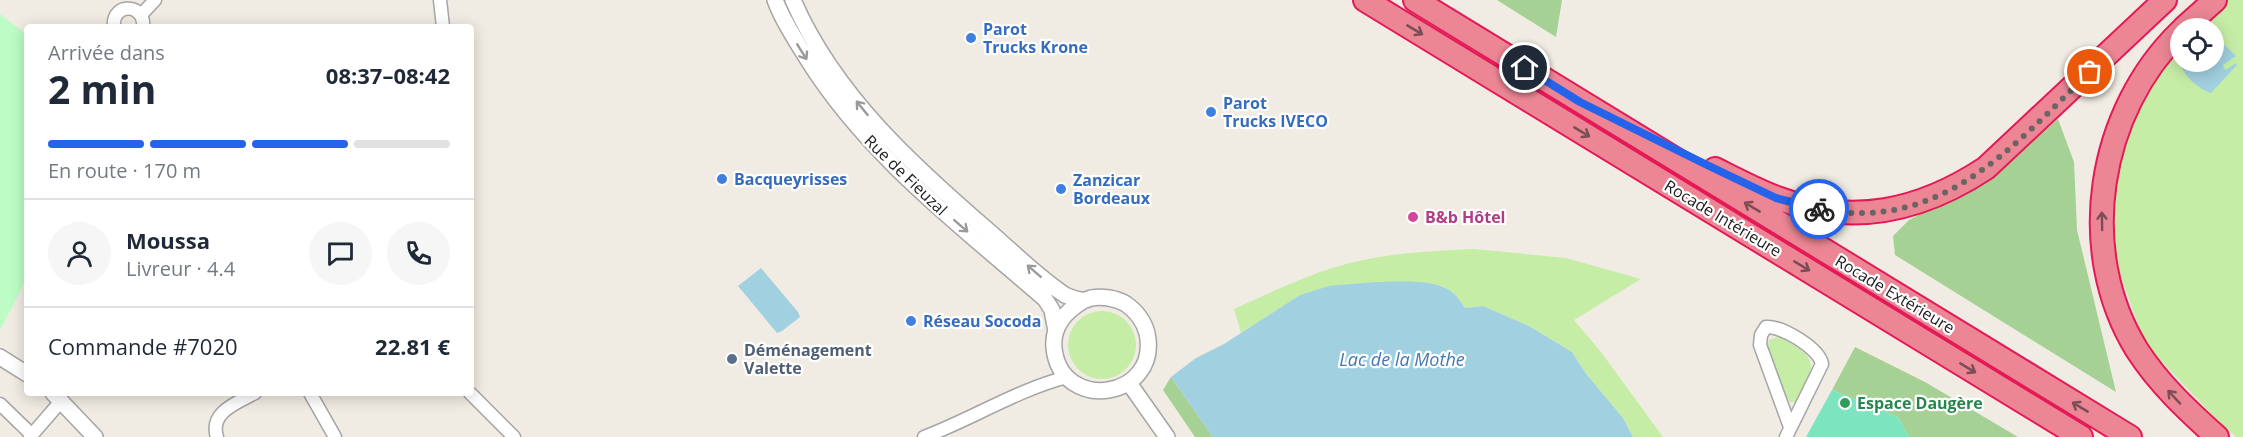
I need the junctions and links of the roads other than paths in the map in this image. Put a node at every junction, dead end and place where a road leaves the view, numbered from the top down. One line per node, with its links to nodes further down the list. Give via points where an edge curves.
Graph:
1 (155, 0): 10 (street)
2 (440, 0): 12 (street)
3 (775, 0): 16 (street, Rue de Fieuzal, one-way to 16, via 820,80 852,121 899,171 1045,299 1052,310)
4 (793, 0): 15 (street, Rue de Fieuzal, one-way to 4, via 1055,288 903,154 836,73)
5 (1365, 0): 35 (highway, Rocade Intérieure, one-way to 35)
6 (1415, 0): 14 (highway, Rocade Extérieure)
7 (2165, 0): 14 (highway, via 1986,168 1937,197 1893,210 1834,212 1793,204)
8 (2215, 0): 9 (highway)
9 (2195, 18)
10 (142, 21): 11 (street, via 134,9 124,8 114,18)
11 (114, 24)
12 (443, 24)
13 (2170, 43): 37 (highway, one-way to 13, via 2184,408 2136,348 2115,300 2103,251 2102,210 2113,143 2128,103)
14 (1580, 102): 36 (highway, Rocade Extérieure, one-way to 14)
15 (1083, 301): 16 (street, via 1071,308); 20 (street, Rue de Fieuzal, via 1102,297 1126,304 1145,327 1147,358)
16 (1056, 331): 19 (street, Rue de Fieuzal, via 1055,355)
17 (0, 357): 18 (street)
18 (24, 372)
19 (1067, 377): 20 (street, via 1077,385 1104,392); 27 (street, via 1046,382)
20 (1129, 383): 34 (street)
21 (250, 396): 30 (street, via 221,413 216,421)
22 (312, 396): 31 (street)
23 (473, 396): 32 (street)
24 (57, 397): 28 (street); 29 (street)
25 (0, 404): 28 (street)
26 (1788, 432): 26 (street, via 1760,345 1766,327 1784,330 1821,358 1822,364)
27 (943, 434): 33 (street)
28 (31, 436)
29 (95, 437)
30 (217, 437)
31 (335, 437)
32 (514, 437)
33 (924, 437)
34 (1167, 437)
35 (2081, 437)
36 (2130, 437)
37 (2217, 437)

